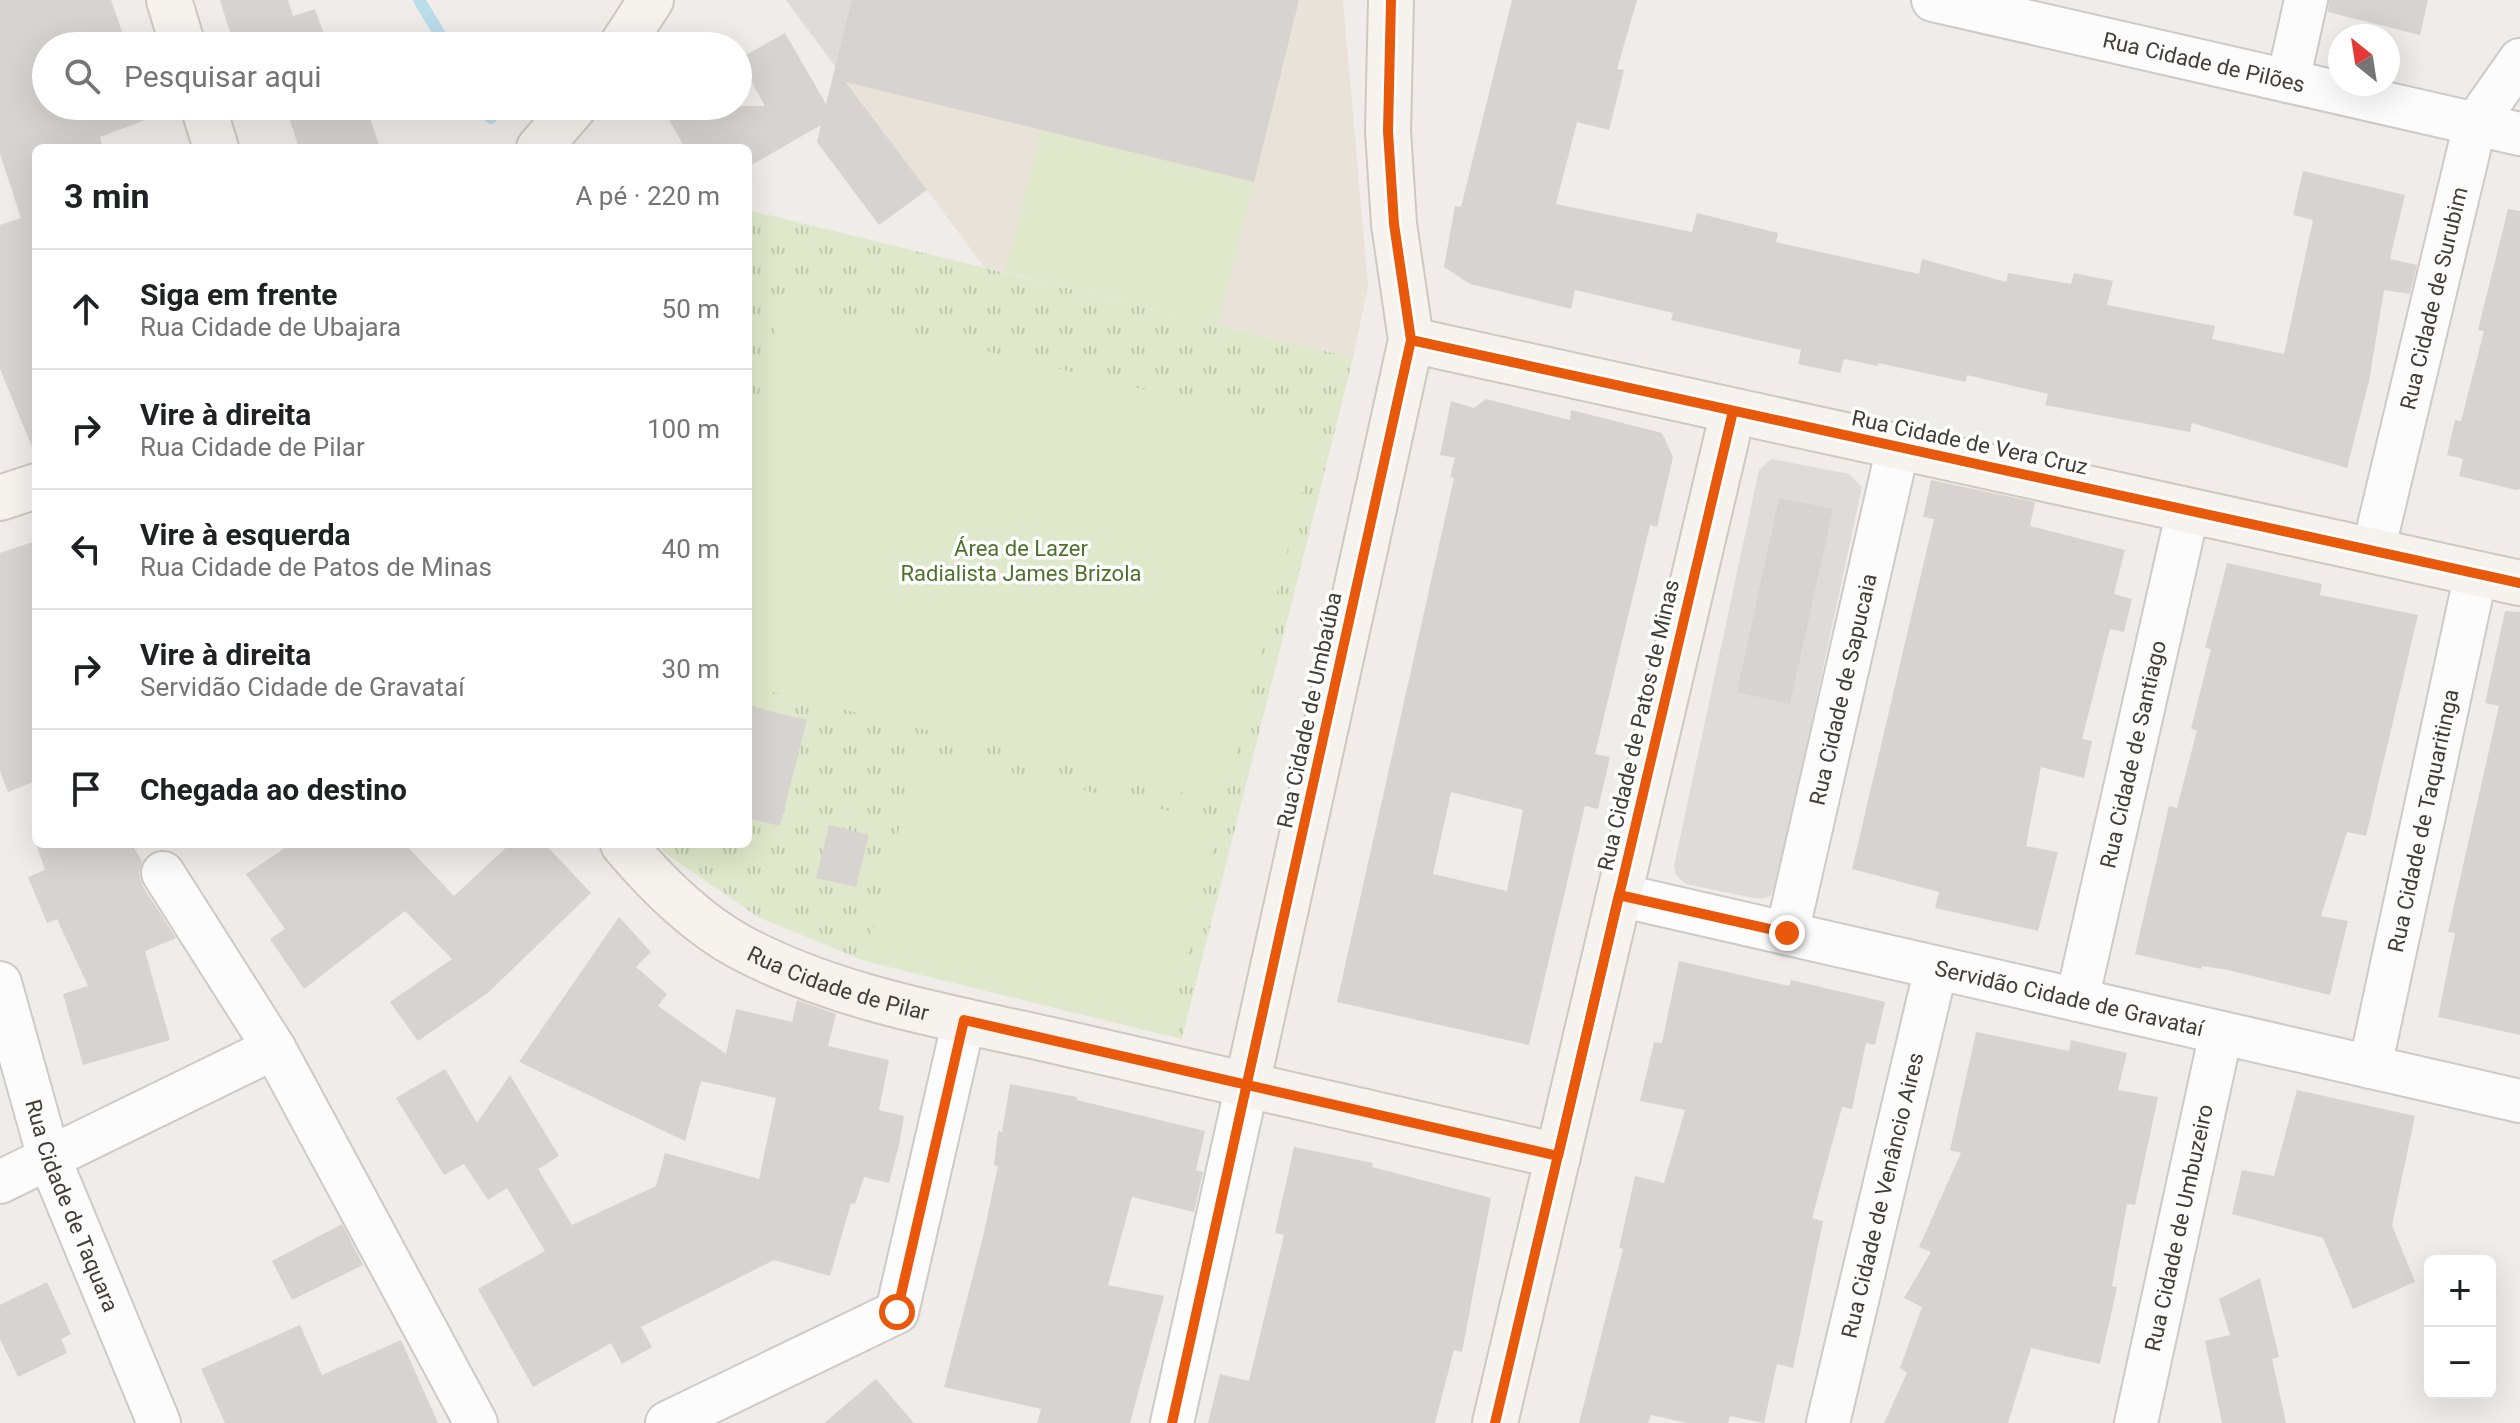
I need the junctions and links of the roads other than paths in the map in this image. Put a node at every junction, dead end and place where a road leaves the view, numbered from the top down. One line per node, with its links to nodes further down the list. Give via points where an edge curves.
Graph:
1 (169, 0): 7 (street)
2 (651, 0): 8 (street)
3 (1391, 0): 17 (street, Rua Cidade de Umbaúba, via 1388,131)
4 (1933, 0): 6 (street, Rua Cidade de Pilões)
5 (2306, 0): 10 (street)
6 (1993, 7): 10 (street, Rua Cidade de Pilões)
7 (179, 32)
8 (630, 32)
9 (2520, 60): 13 (street, Rua Cidade de Surubim)
10 (2288, 81): 13 (street, Rua Cidade de Pilões)
11 (207, 120): 15 (street)
12 (563, 120): 16 (street)
13 (2475, 124): 14 (street, Rua Cidade de Pilões); 21 (street, Rua Cidade de Surubim)
14 (2520, 134)
15 (215, 144)
16 (542, 144)
17 (1411, 340): 18 (street, Rua Cidade de Vera Cruz); 35 (street, Rua Cidade de Umbaúba)
18 (1733, 411): 19 (street, Rua Cidade de Vera Cruz); 26 (street, Rua Cidade de Patos de Minas)
19 (1898, 447): 20 (street, Rua Cidade de Vera Cruz); 27 (street, Rua Cidade de Sapucaia)
20 (2188, 510): 21 (street, Rua Cidade de Vera Cruz); 30 (street, Rua Cidade de Santiago)
21 (2373, 551): 22 (street, Rua Cidade de Vera Cruz)
22 (2476, 573): 23 (street, Rua Cidade de Vera Cruz); 34 (street, Rua Cidade de Taquaritinga)
23 (2520, 583)
24 (627, 848): 31 (street, Rua Cidade de Pilar, via 679,900 738,946 803,976)
25 (163, 873): 33 (street)
26 (1619, 895): 27 (street, Servidão Cidade de Gravataí); 37 (street, Rua Cidade de Patos de Minas)
27 (1787, 933): 28 (street, Servidão Cidade de Gravataí)
28 (1936, 968): 30 (street, Servidão Cidade de Gravataí); 45 (street, Rua Cidade de Venâncio Aires)
29 (0, 983): 38 (street, Rua Cidade de Taquara)
30 (2077, 1000): 32 (street, Servidão Cidade de Gravataí)
31 (964, 1020): 35 (street, Rua Cidade de Pilar); 42 (street, via 897,1312)
32 (2221, 1033): 34 (street, Servidão Cidade de Gravataí); 46 (street, Rua Cidade de Umbuzeiro)
33 (274, 1048): 38 (street); 41 (street)
34 (2370, 1067): 36 (street, Servidão Cidade de Gravataí)
35 (1247, 1085): 37 (street, Rua Cidade de Pilar); 43 (street, Rua Cidade de Umbaúba)
36 (2520, 1101)
37 (1558, 1156): 44 (street, Rua Cidade de Patos de Minas)
38 (49, 1158): 39 (street); 40 (street, Rua Cidade de Taquara)
39 (0, 1182)
40 (159, 1423)
41 (476, 1423)
42 (667, 1423)
43 (1172, 1423)
44 (1495, 1423)
45 (1828, 1423)
46 (2136, 1423)

